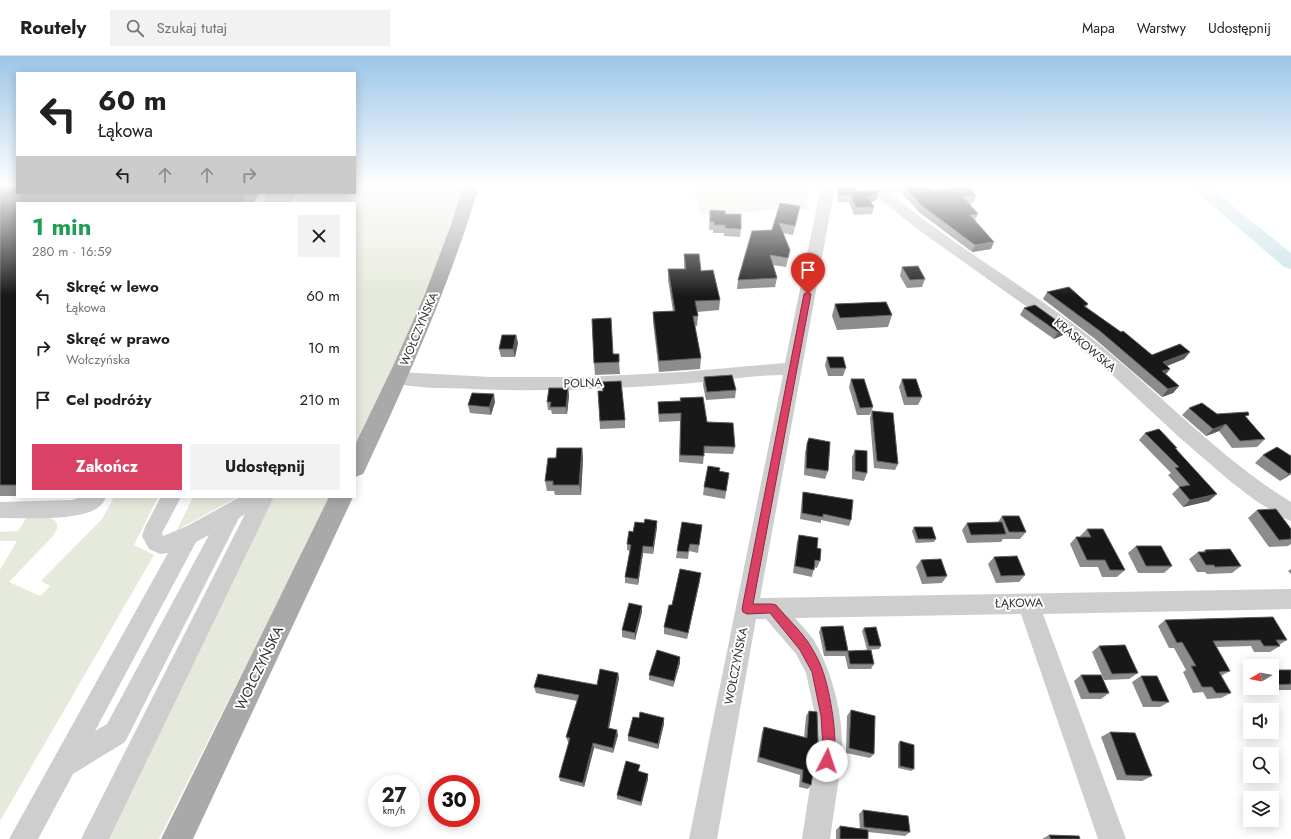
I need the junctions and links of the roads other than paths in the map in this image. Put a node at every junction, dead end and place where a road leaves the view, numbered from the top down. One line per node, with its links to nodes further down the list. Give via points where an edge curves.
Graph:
1 (459, 223): 5 (main road, WOŁCZYŃSKA, via 437,286)
2 (821, 223): 4 (street, WOŁCZYŃSKA)
3 (920, 223): 14 (street, KRASKOWSKA, via 1062,324 1234,473)
4 (793, 371): 5 (street, POLNA, via 782,369 584,383 461,383); 19 (street, WOŁCZYŃSKA)
5 (398, 378): 6 (main road, WOŁCZYŃSKA)
6 (356, 466)
7 (95, 498): 12 (street, via 72,508)
8 (170, 498): 15 (street, via 152,533 152,540 162,545)
9 (255, 498): 13 (street)
10 (264, 498): 22 (street)
11 (341, 498): 23 (main road, WOŁCZYŃSKA)
12 (0, 510)
13 (232, 511): 15 (street); 20 (street, via 116,733)
14 (1291, 512)
15 (189, 535): 20 (street)
16 (1291, 599): 17 (street, ŁĄKOWA)
17 (1028, 603): 18 (street, ŁĄKOWA); 26 (street)
18 (772, 608): 19 (street, ŁĄKOWA); 25 (street, via 804,646 817,670 827,716 829,747)
19 (747, 609): 24 (street, WOŁCZYŃSKA)
20 (63, 766): 21 (street)
21 (23, 839)
22 (96, 839)
23 (177, 839)
24 (703, 839)
25 (816, 839)
26 (1112, 839)

